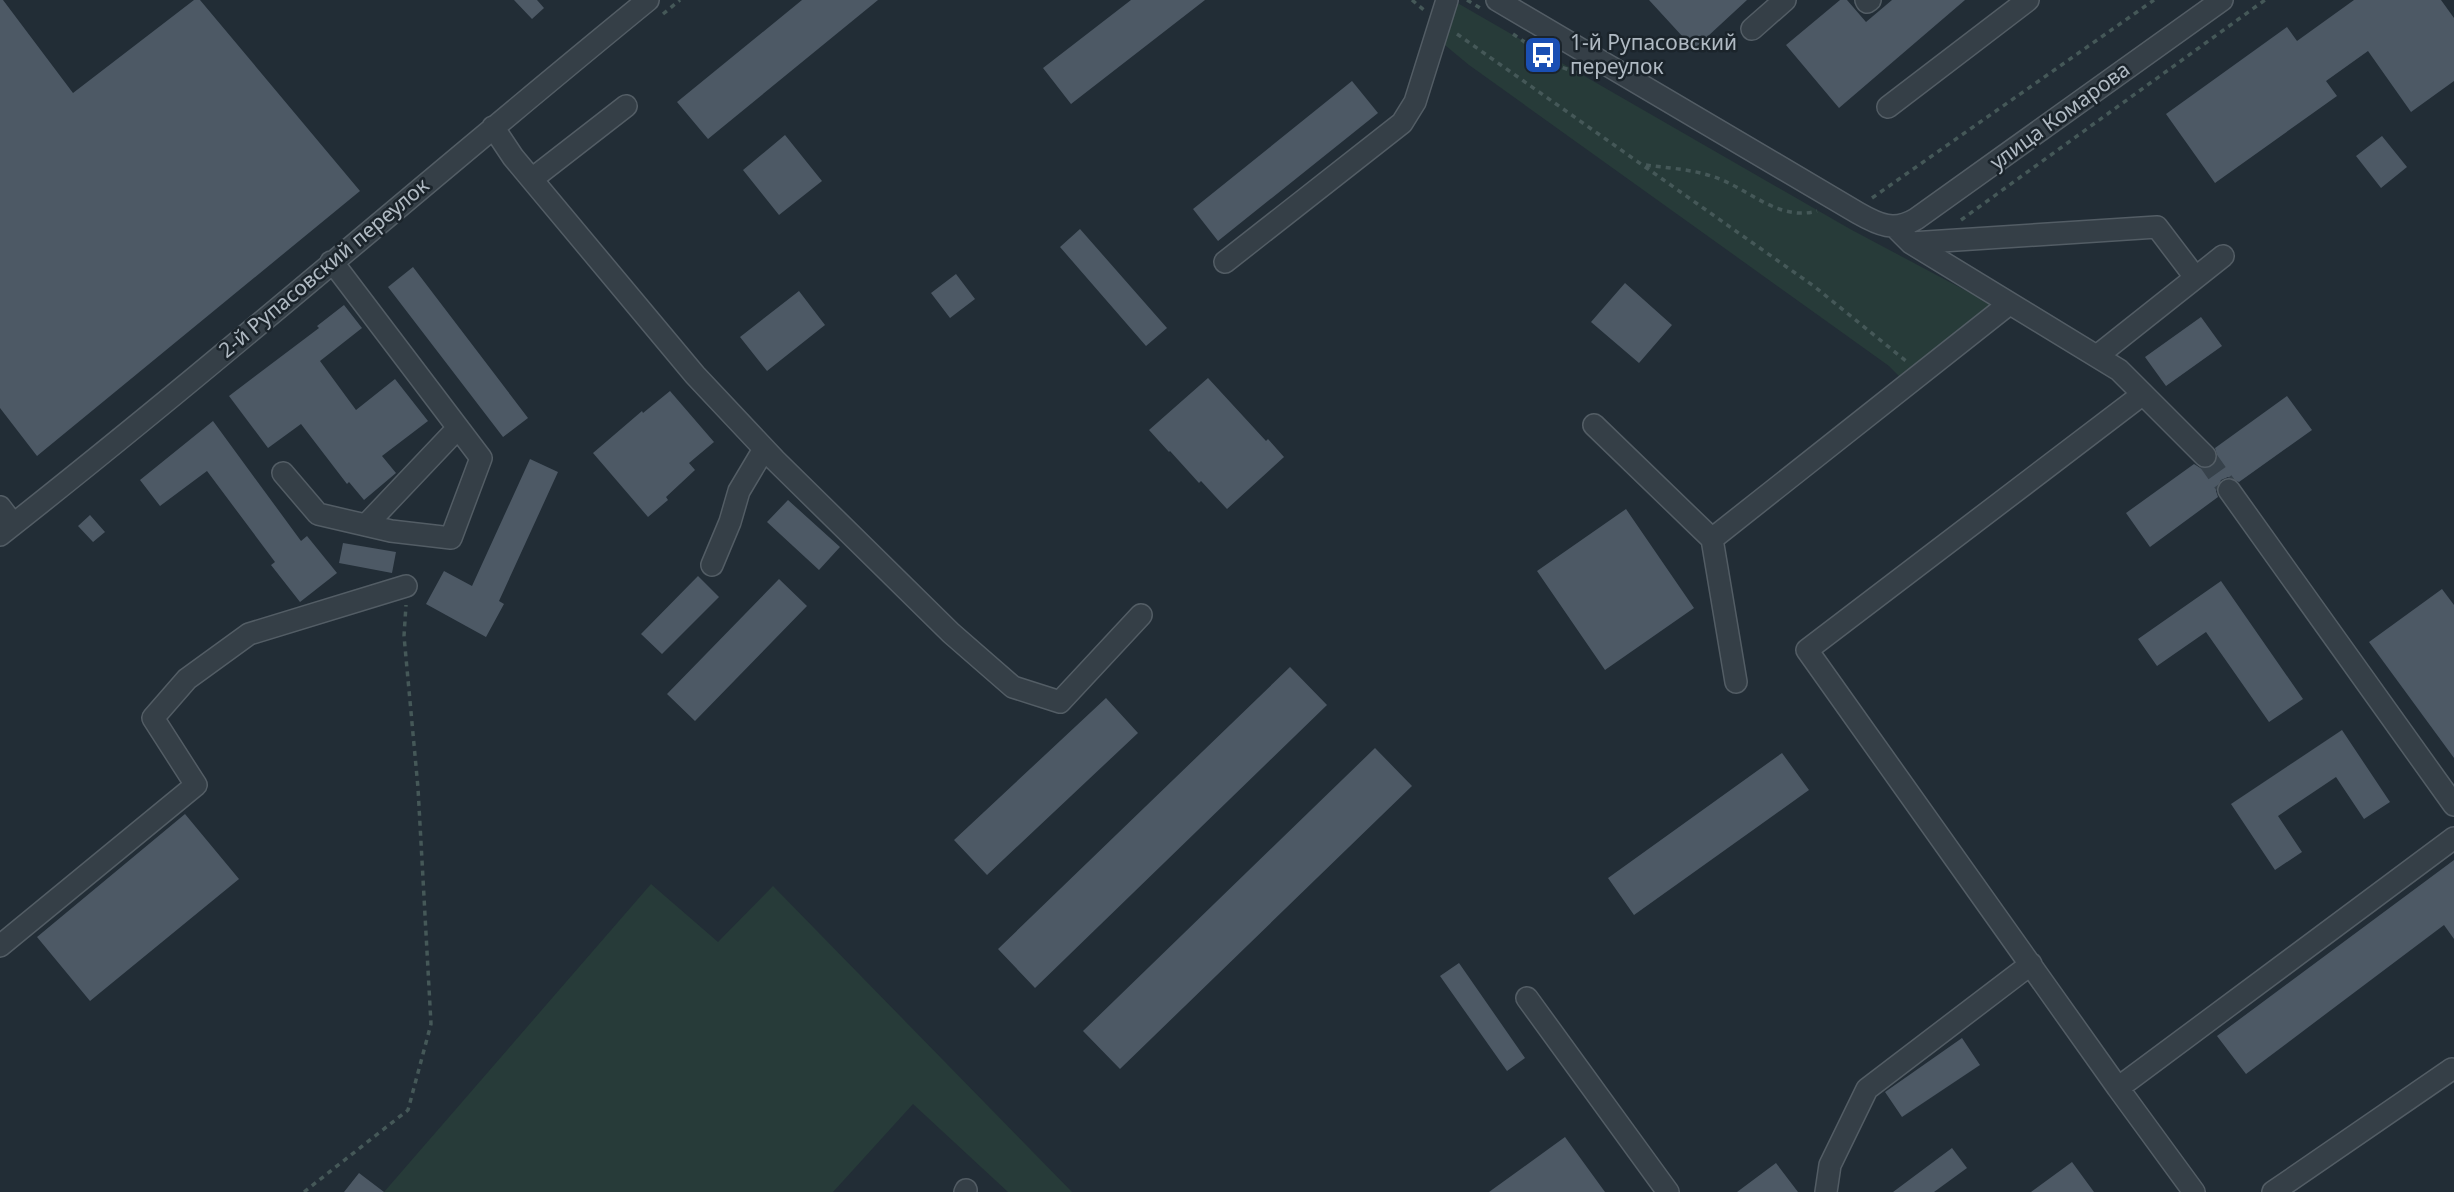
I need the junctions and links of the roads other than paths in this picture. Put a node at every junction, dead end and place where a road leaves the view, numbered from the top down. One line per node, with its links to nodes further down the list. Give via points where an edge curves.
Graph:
1 (648, 0): 10 (street, 2-й Рупасовский переулок)
2 (1447, 0): 15 (street, via 1415,102 1402,124)
3 (1497, 0): 12 (street, via 1879,225)
4 (1785, 0): 7 (street)
5 (2028, 0): 9 (street)
6 (2222, 0): 12 (street, улица Комарова, via 1916,219)
7 (1752, 29)
8 (626, 106): 11 (street)
9 (1888, 107)
10 (493, 127): 11 (street); 16 (street, 2-й Рупасовский переулок)
11 (532, 179): 23 (street, via 695,375)
12 (1895, 227): 13 (street)
13 (1911, 243): 17 (street, via 2157,227); 18 (street)
14 (2223, 256): 17 (street)
15 (1226, 261)
16 (331, 262): 22 (street); 29 (street, 2-й Рупасовский переулок)
17 (2195, 277): 19 (street)
18 (2009, 304): 19 (street); 30 (street)
19 (2096, 356): 20 (street, via 2119,370)
20 (2143, 394): 24 (street); 38 (street, via 1807,650)
21 (1594, 425): 30 (street)
22 (458, 428): 28 (street); 28 (street, via 481,458 451,538)
23 (764, 449): 31 (street, via 739,491); 33 (street, via 951,633 1013,687 1059,702)
24 (2205, 456)
25 (283, 473): 28 (street, via 318,514)
26 (2229, 490): 35 (street)
27 (0, 507): 29 (street)
28 (366, 525)
29 (7, 530)
30 (1712, 539): 34 (street)
31 (712, 565)
32 (406, 586): 37 (street, via 249,634 187,679 153,718 196,785)
33 (1141, 615)
34 (1736, 682)
35 (2454, 805)
36 (2454, 838): 41 (street)
37 (0, 946)
38 (2031, 964): 41 (street); 43 (street, via 1867,1089 1830,1165)
39 (1527, 998): 42 (street)
40 (2452, 1069): 45 (street)
41 (2118, 1088): 44 (street)
42 (1668, 1192)
43 (1826, 1192)
44 (2194, 1192)
45 (2273, 1192)

